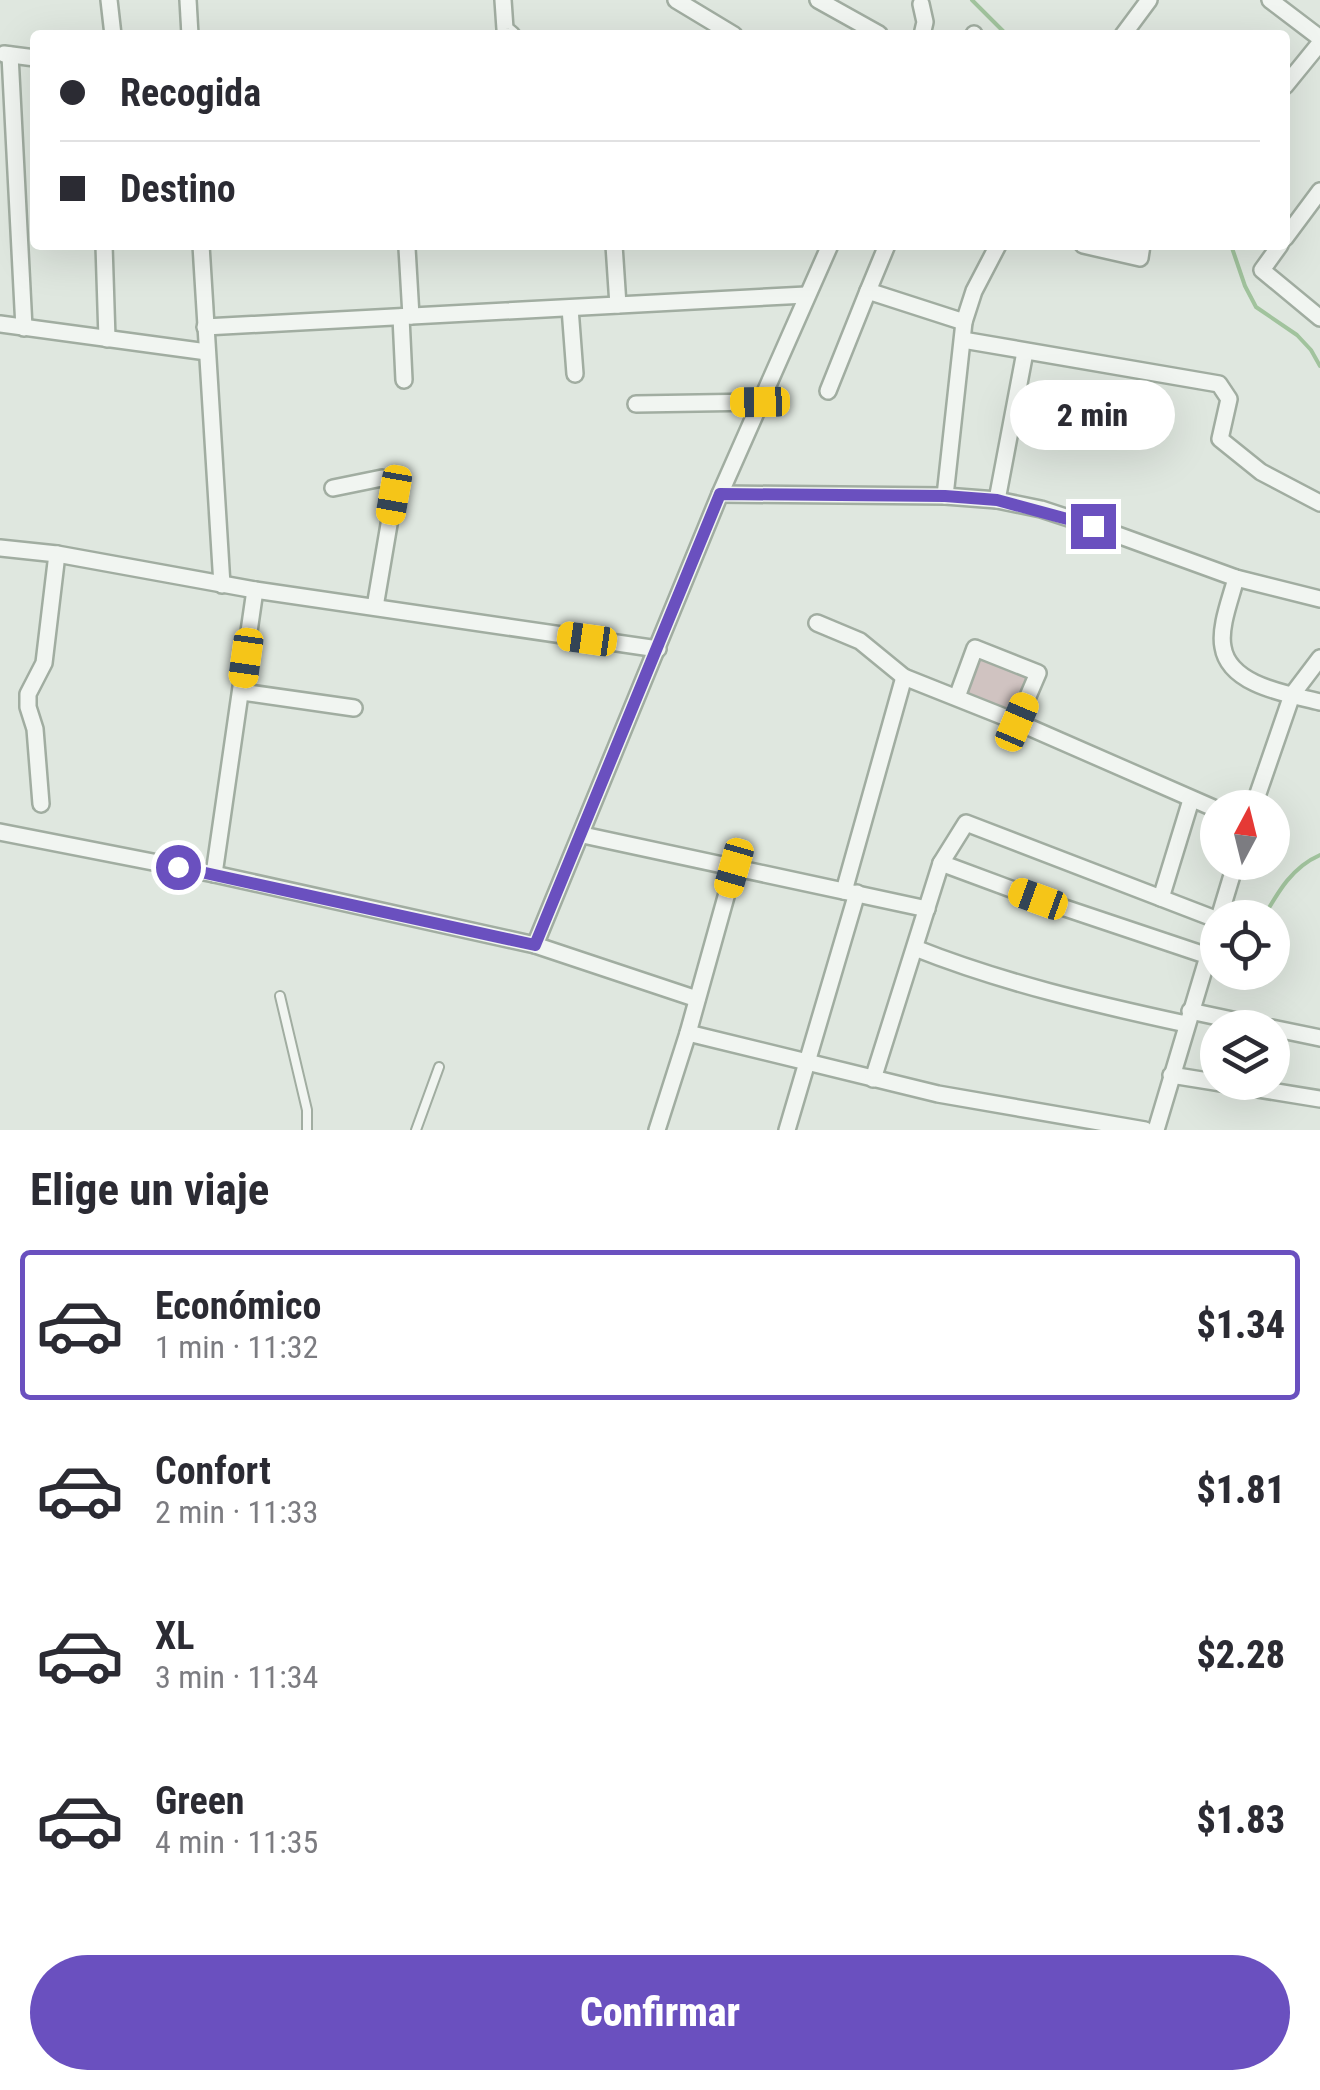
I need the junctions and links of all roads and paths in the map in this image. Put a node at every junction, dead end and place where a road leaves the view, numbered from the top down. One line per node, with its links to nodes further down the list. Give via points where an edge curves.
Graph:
1 (109, 0): 11 (street)
2 (188, 0): 12 (street)
3 (503, 0): 13 (street)
4 (676, 0): 14 (street)
5 (818, 0): 15 (street)
6 (1149, 0): 17 (street)
7 (1270, 0): 10 (street)
8 (921, 4): 16 (street)
9 (1320, 20): 10 (street)
10 (1302, 23): 18 (street)
11 (113, 30)
12 (190, 30)
13 (507, 30)
14 (716, 30)
15 (872, 30)
16 (923, 30)
17 (1127, 30)
18 (1320, 40): 21 (street)
19 (5, 54): 20 (street); 45 (street)
20 (30, 57)
21 (1290, 79)
22 (1320, 191): 24 (street)
23 (1290, 209): 24 (street)
24 (1303, 214): 25 (street)
25 (1290, 231)
26 (104, 250): 46 (street)
27 (201, 250): 44 (street)
28 (408, 250): 40 (street)
29 (614, 250): 38 (street)
30 (828, 250): 37 (street)
31 (885, 250): 36 (street)
32 (995, 250): 42 (street)
33 (1106, 250): 34 (street, via 1140,258)
34 (1141, 250)
35 (1276, 250): 41 (street, via 1262,270)
36 (868, 292): 42 (street); 52 (street)
37 (806, 295): 38 (street); 53 (street)
38 (618, 305): 39 (street)
39 (570, 308): 40 (street); 50 (street)
40 (406, 316): 44 (street); 51 (street)
41 (1320, 318)
42 (964, 322): 47 (street)
43 (0, 324): 45 (street)
44 (205, 327): 48 (street)
45 (24, 328): 46 (street)
46 (107, 338): 48 (street)
47 (963, 340): 49 (street); 57 (street)
48 (207, 352): 63 (street)
49 (1026, 352): 58 (street); 59 (street, via 1219,384 1229,400 1220,439 1260,472)
50 (575, 374)
51 (404, 380)
52 (828, 392)
53 (760, 402): 54 (street); 56 (street)
54 (636, 404)
55 (333, 488): 66 (street, via 382,478 391,484)
56 (720, 494): 57 (street); 68 (street)
57 (945, 496): 58 (street)
58 (997, 500): 62 (street, via 1093,526)
59 (1320, 502)
60 (0, 548): 61 (street)
61 (57, 554): 63 (street); 80 (street, via 44,663 28,694)
62 (1236, 578): 65 (street); 72 (street, via 1222,644 1227,660 1250,680)
63 (222, 585): 64 (street)
64 (256, 590): 66 (street); 71 (street)
65 (1320, 598)
66 (374, 607): 68 (street)
67 (817, 623): 70 (street, via 860,641)
68 (658, 649): 82 (street)
69 (1320, 658): 72 (street)
70 (904, 677): 73 (street); 86 (street)
71 (242, 692): 75 (street); 85 (street)
72 (1292, 695): 74 (street); 77 (street)
73 (957, 697): 76 (street); 76 (street, via 975,648 1038,673)
74 (1320, 702)
75 (354, 708)
76 (1017, 722): 78 (street)
77 (1259, 790)
78 (1191, 800): 79 (street); 87 (street)
79 (1200, 803)
80 (40, 804)
81 (0, 832): 85 (street)
82 (583, 835): 84 (street); 90 (street)
83 (941, 863): 87 (street, via 961,826 970,823); 88 (street); 92 (street)
84 (734, 868): 86 (street); 95 (street)
85 (214, 874): 90 (street)
86 (851, 892): 88 (street); 101 (street)
87 (1161, 898): 89 (street)
88 (926, 908): 91 (street)
89 (1200, 913)
90 (535, 945): 95 (street)
91 (915, 948): 96 (street, via 1085,1002); 104 (street)
92 (1200, 953)
93 (1200, 980): 96 (street)
94 (280, 996): 106 (lane)
95 (697, 1000): 99 (street)
96 (1188, 1017): 97 (street); 103 (street)
97 (1200, 1019)
98 (1290, 1032): 100 (street)
99 (688, 1033): 101 (street); 108 (street)
100 (1320, 1038)
101 (805, 1062): 104 (street); 109 (street)
102 (438, 1066): 107 (lane)
103 (1171, 1076): 105 (street); 111 (street)
104 (874, 1079): 110 (street)
105 (1320, 1099)
106 (307, 1130)
107 (416, 1130)
108 (657, 1130)
109 (787, 1130)
110 (1144, 1130)
111 (1156, 1130)

